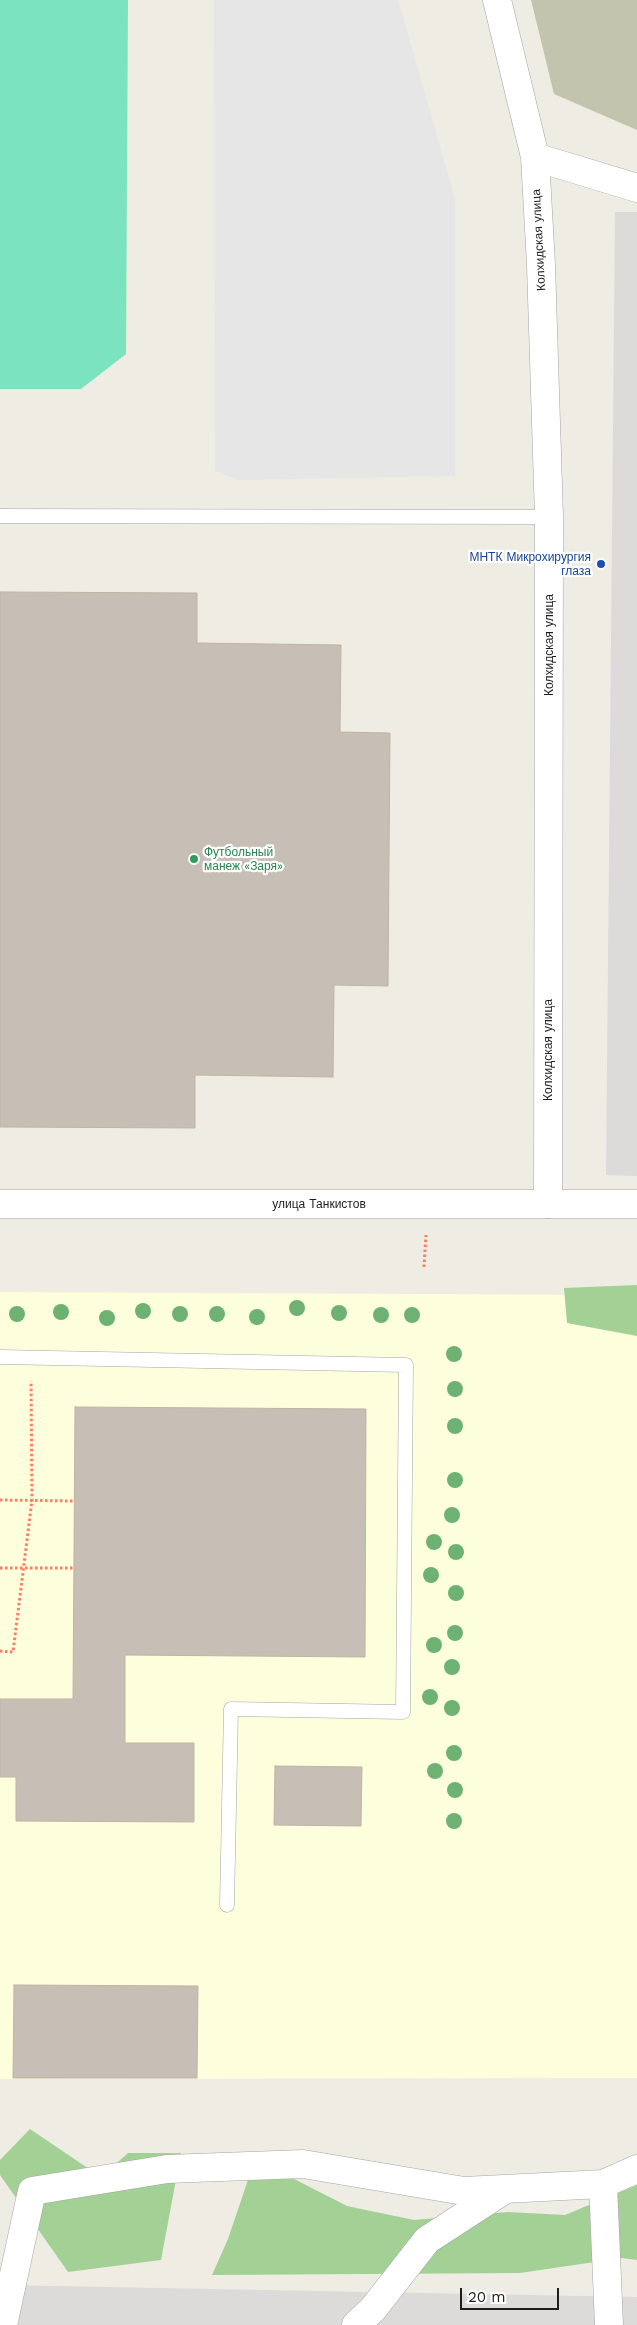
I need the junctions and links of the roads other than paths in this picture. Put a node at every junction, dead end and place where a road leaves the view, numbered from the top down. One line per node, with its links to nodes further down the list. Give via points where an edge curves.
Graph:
1 (497, 0): 2 (street, Колхидская улица)
2 (535, 157): 3 (street); 5 (street, Колхидская улица)
3 (637, 188)
4 (0, 516): 5 (lane)
5 (549, 517): 7 (street, Колхидская улица)
6 (0, 1204): 7 (street, улица Танкистов)
7 (548, 1204): 8 (street, улица Танкистов)
8 (637, 1204)
9 (0, 1357): 10 (lane, via 406,1366 403,1712 231,1709)
10 (227, 1905)
11 (637, 2169): 12 (street)
12 (603, 2184): 13 (street); 14 (street)
13 (504, 2190): 15 (street, via 464,2191 303,2164 167,2169 32,2192); 16 (street, via 427,2240 374,2309)
14 (610, 2314)
15 (3, 2325)
16 (356, 2325)

